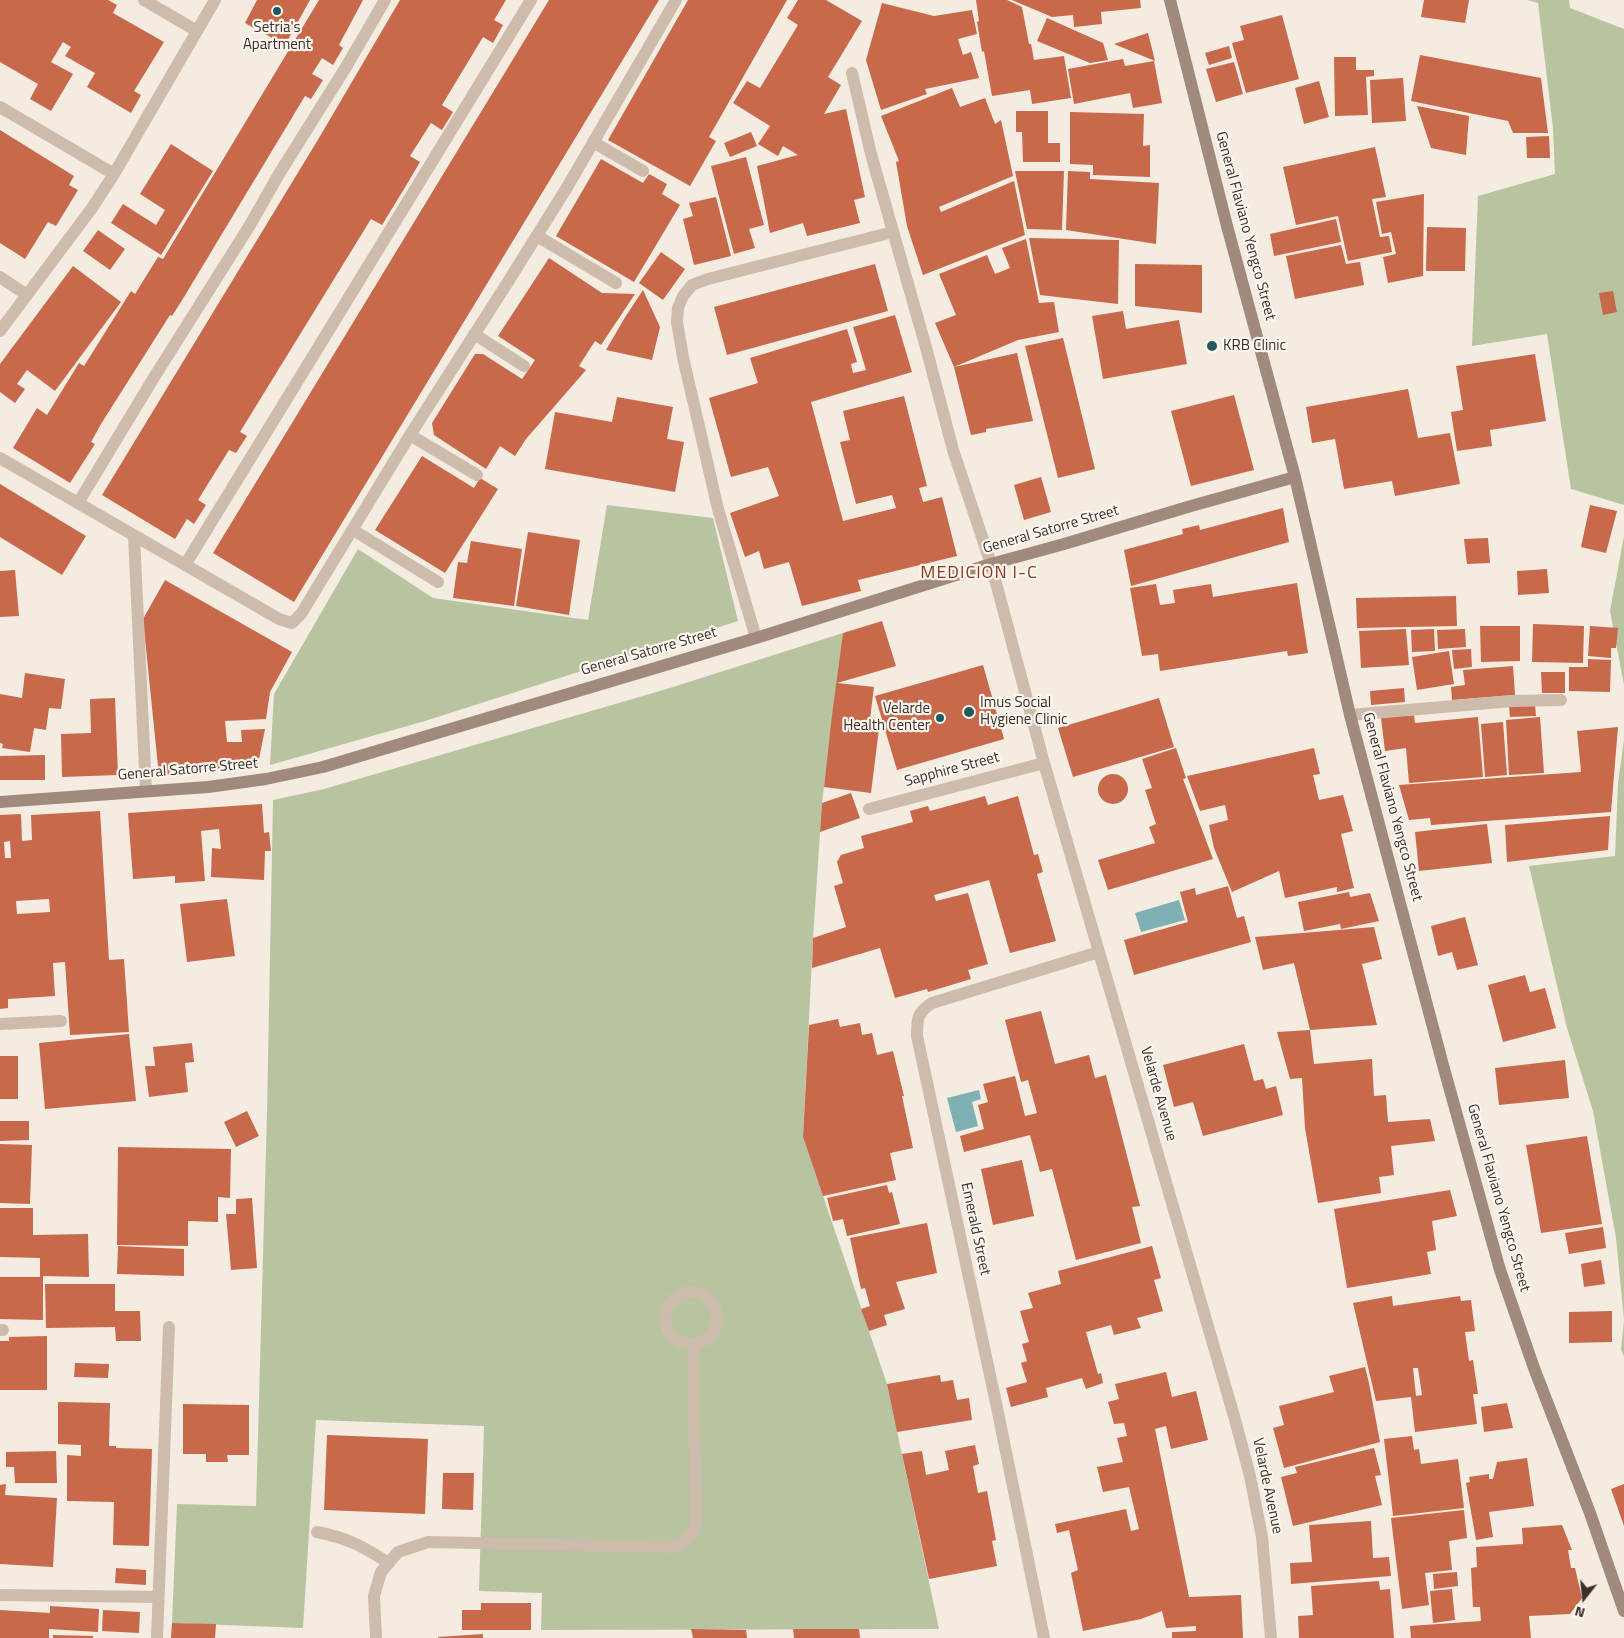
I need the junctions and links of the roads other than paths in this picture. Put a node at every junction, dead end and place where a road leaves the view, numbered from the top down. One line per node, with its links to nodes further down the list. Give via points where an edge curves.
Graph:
1 (144, 0): 7 (street)
2 (215, 0): 7 (street)
3 (385, 0): 25 (street)
4 (531, 0): 29 (street)
5 (676, 0): 10 (street)
6 (1170, 0): 24 (main road, General Flaviano Yengco Street)
7 (197, 31): 12 (street)
8 (852, 74): 13 (street, Velarde Avenue)
9 (0, 107): 12 (street)
10 (593, 142): 11 (street); 14 (street)
11 (643, 171)
12 (114, 174): 17 (street)
13 (893, 232): 28 (street, Velarde Avenue, via 953,450); 31 (street, via 708,279 692,285 678,308 683,357 718,509)
14 (537, 236): 16 (street); 19 (street)
15 (0, 277): 17 (street)
16 (616, 283)
17 (27, 295): 18 (street)
18 (0, 331)
19 (474, 334): 20 (street); 21 (street)
20 (524, 366)
21 (410, 435): 23 (street); 26 (street)
22 (0, 458): 25 (street)
23 (477, 475)
24 (1295, 476): 28 (main road, General Satorre Street); 33 (main road, General Flaviano Yengco Street)
25 (78, 503): 27 (street)
26 (353, 530): 29 (street, via 292,622 279,619); 30 (street)
27 (134, 536): 29 (street); 35 (street)
28 (990, 564): 31 (main road, General Satorre Street); 34 (street, Velarde Avenue)
29 (185, 565)
30 (438, 582)
31 (756, 638): 35 (main road, General Satorre Street, via 323,767 208,787)
32 (1561, 700): 33 (street)
33 (1350, 715): 47 (main road, General Flaviano Yengco Street, via 1500,1270)
34 (1044, 763): 37 (street, Sapphire Street); 38 (street, Velarde Avenue)
35 (146, 791): 36 (main road, General Satorre Street)
36 (0, 802)
37 (869, 809)
38 (1099, 952): 50 (street, Emerald Street, via 932,1003 922,1010 917,1022 917,1036); 51 (street, Velarde Avenue, via 1250,1476 1262,1537)
39 (61, 1021): 40 (street)
40 (0, 1024)
41 (169, 1327): 46 (street)
42 (693, 1345): 42 (street, via 679,1343 666,1325 665,1314 669,1304 687,1292 708,1298 716,1307 718,1318 715,1331 706,1341); 44 (street, via 696,1518 689,1539 671,1547 428,1542 398,1552)
43 (317, 1532): 44 (street, via 339,1536)
44 (389, 1563): 49 (street, via 381,1572 374,1596)
45 (0, 1595): 46 (street)
46 (158, 1597): 48 (street)
47 (1624, 1610)
48 (157, 1638)
49 (376, 1638)
50 (1044, 1638)
51 (1271, 1638)

